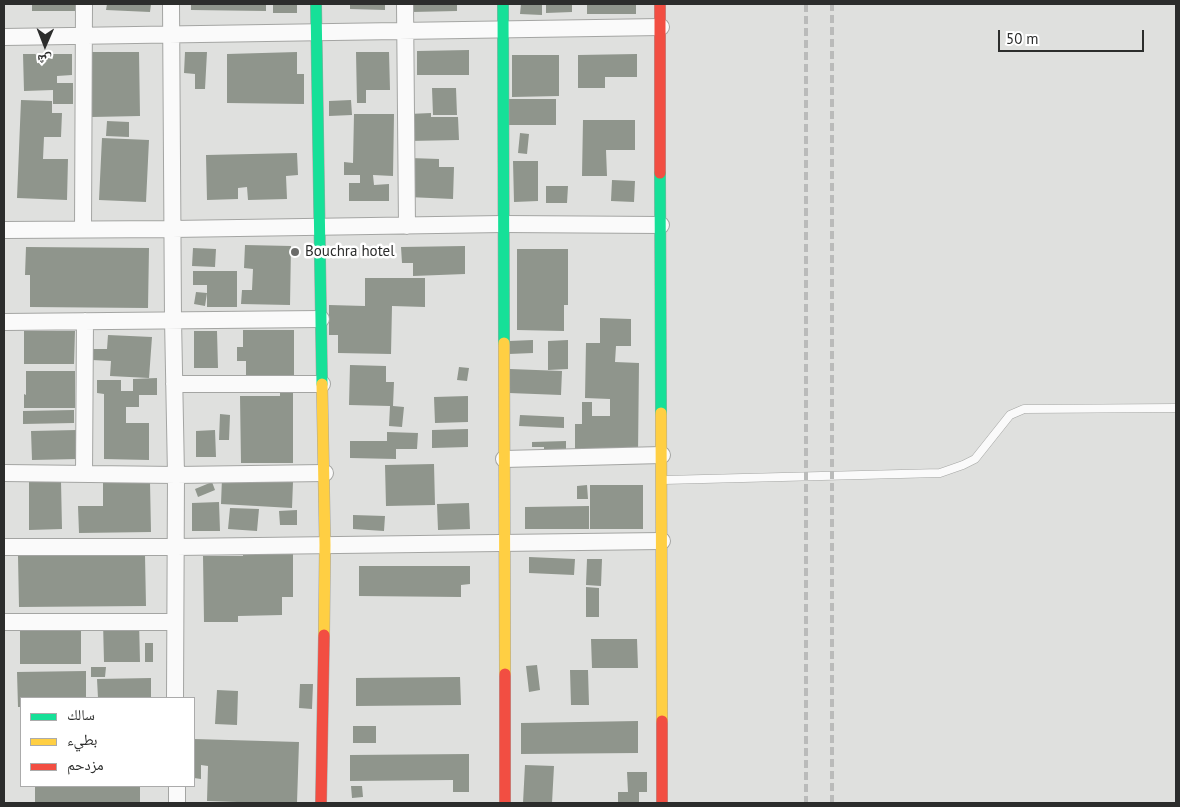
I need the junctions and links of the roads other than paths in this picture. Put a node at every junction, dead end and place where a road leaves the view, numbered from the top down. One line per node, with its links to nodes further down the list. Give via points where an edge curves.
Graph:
1 (84, 4): 13 (street)
2 (171, 4): 11 (street)
3 (316, 4): 10 (street)
4 (405, 4): 9 (street)
5 (503, 4): 8 (street)
6 (660, 4): 7 (street)
7 (661, 27): 8 (street); 15 (street)
8 (503, 30): 9 (street); 14 (street)
9 (405, 31): 10 (street); 16 (street)
10 (316, 32): 11 (street); 18 (street)
11 (171, 33): 13 (street); 20 (street)
12 (4, 36): 13 (street)
13 (84, 36): 17 (street)
14 (503, 224): 15 (street); 16 (street); 29 (street)
15 (661, 225): 28 (street)
16 (407, 226): 18 (street)
17 (83, 228): 19 (street); 20 (street)
18 (319, 228): 20 (street); 22 (street)
19 (4, 230)
20 (172, 230): 21 (street)
21 (173, 319): 22 (street); 23 (street); 25 (street)
22 (321, 319): 26 (street)
23 (85, 321): 24 (street); 32 (street)
24 (4, 322)
25 (174, 384): 26 (street); 33 (street)
26 (322, 384): 31 (street)
27 (1176, 408): 34 (lane, via 1024,409 1010,415 975,459 940,474)
28 (662, 455): 29 (street); 34 (street)
29 (504, 459): 36 (street)
30 (4, 473): 32 (street)
31 (325, 473): 33 (street); 37 (street)
32 (84, 474): 33 (street)
33 (176, 475): 39 (street)
34 (661, 480): 35 (street)
35 (662, 541): 36 (street); 47 (street)
36 (504, 543): 37 (street); 46 (street)
37 (325, 545): 39 (street); 45 (street)
38 (4, 547): 39 (street)
39 (176, 547): 41 (street)
40 (4, 622): 41 (street)
41 (174, 622): 42 (street)
42 (176, 697)
43 (177, 787): 44 (street)
44 (177, 803)
45 (321, 803)
46 (505, 803)
47 (662, 803)

